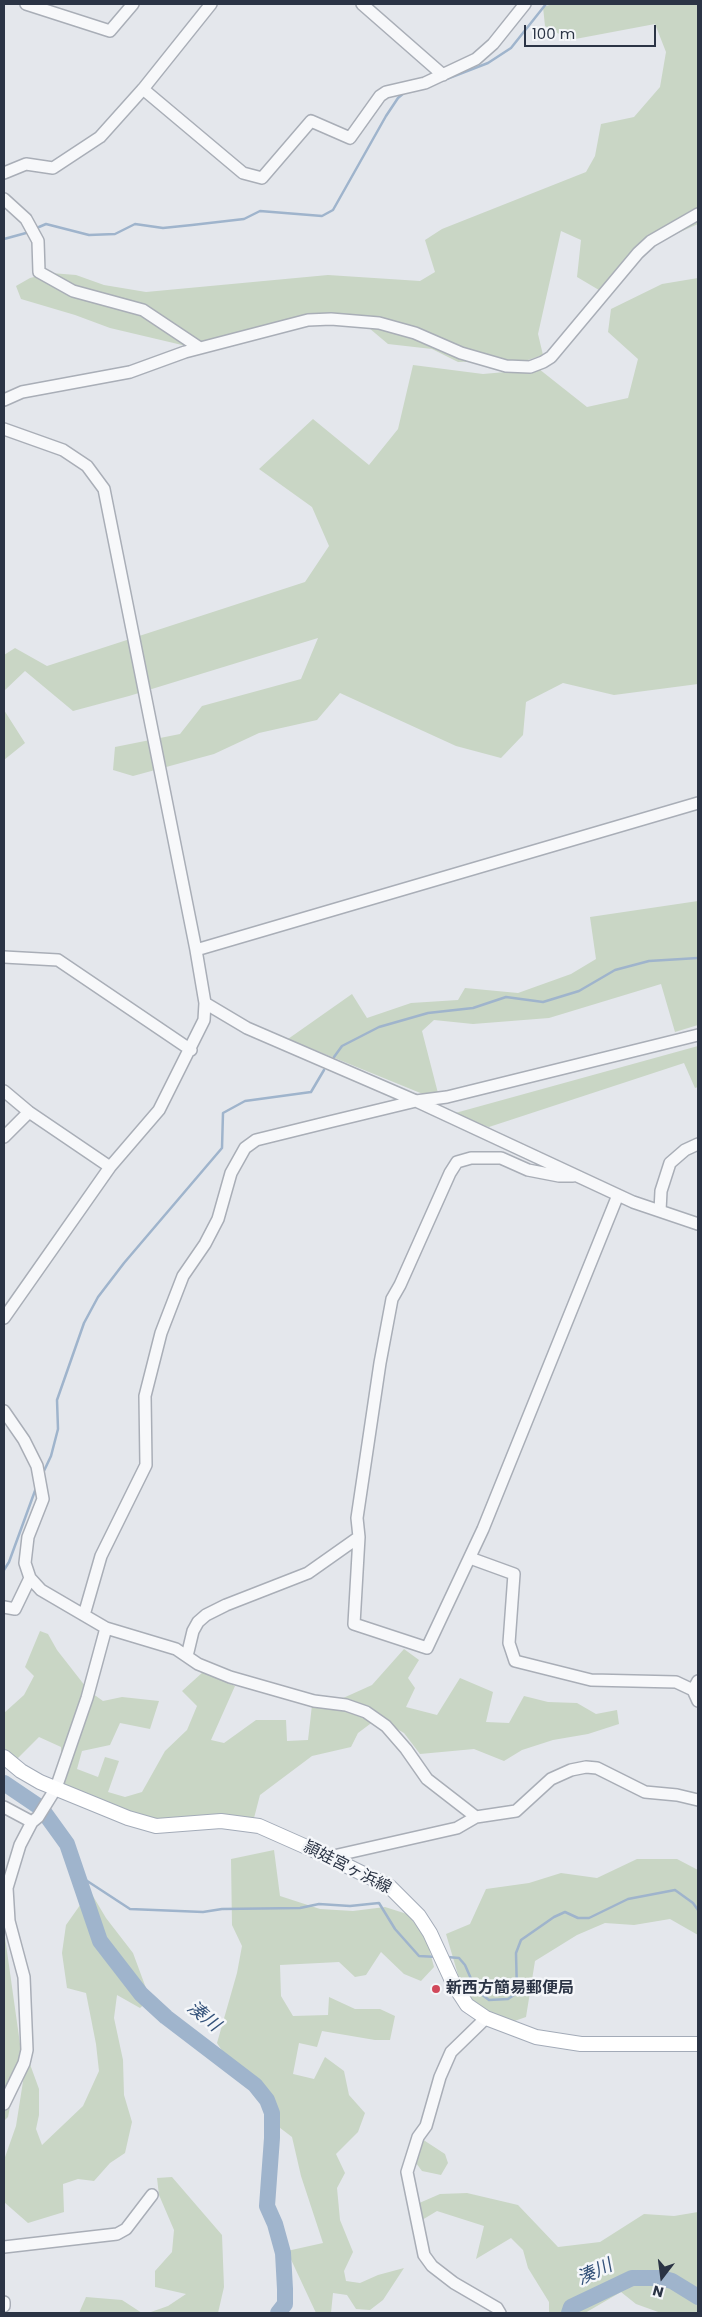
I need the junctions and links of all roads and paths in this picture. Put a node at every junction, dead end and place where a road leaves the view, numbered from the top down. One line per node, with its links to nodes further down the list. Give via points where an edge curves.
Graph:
1 (26, 4): 2 (street, via 110,31)
2 (134, 4)
3 (211, 4): 7 (street)
4 (362, 4): 6 (street)
5 (525, 4): 6 (street, via 482,54)
6 (442, 74): 7 (street, via 425,83 380,96 350,138 311,121 262,178 243,172)
7 (143, 89): 8 (street, via 100,137 61,164 52,168 26,164)
8 (4, 173)
9 (4, 199): 11 (street, via 26,219 38,241 39,272 73,291 143,310)
10 (698, 214): 11 (street, via 651,241 551,357 530,367 506,366 470,356 415,333 379,323 331,318 272,328)
11 (200, 348): 12 (street, via 130,372 22,392)
12 (4, 400)
13 (4, 428): 15 (street, via 63,450 87,466 104,489)
14 (698, 803): 15 (street)
15 (196, 950): 17 (street)
16 (4, 957): 19 (street, via 58,960)
17 (205, 1003): 19 (street, via 204,1020); 21 (street, via 247,1028)
18 (698, 1035): 21 (street, via 447,1097)
19 (191, 1050): 25 (street, via 159,1110)
20 (4, 1091): 22 (street)
21 (416, 1101): 26 (street); 36 (street, via 256,1140 238,1156 218,1218 183,1276 161,1333 145,1396 146,1465 101,1556)
22 (29, 1112): 23 (street); 25 (street)
23 (4, 1137)
24 (698, 1144): 28 (street, via 670,1163 661,1192)
25 (110, 1167): 30 (street)
26 (577, 1176): 27 (street); 32 (street, via 528,1170 502,1158 471,1158 457,1162 450,1173 392,1299 357,1518)
27 (618, 1195): 28 (street); 33 (street)
28 (660, 1211): 29 (street)
29 (698, 1224)
30 (4, 1318)
31 (4, 1411): 34 (street, via 24,1440 38,1472 43,1499 28,1537 25,1563)
32 (359, 1537): 33 (street, via 354,1624 427,1648); 38 (street, via 308,1573 226,1604 206,1615 193,1631)
33 (470, 1558): 39 (street, via 514,1574 509,1643 515,1661 591,1680)
34 (30, 1578): 35 (street, via 15,1608); 36 (street, via 41,1590)
35 (4, 1607)
36 (84, 1615): 37 (street)
37 (106, 1628): 38 (street, via 176,1648); 42 (street, via 87,1698)
38 (187, 1656): 45 (street, via 230,1678 366,1712 386,1726 426,1779)
39 (696, 1685): 40 (street)
40 (698, 1701)
41 (4, 1757): 42 (main road, 頴娃宮ヶ浜線, via 21,1771)
42 (56, 1788): 46 (street); 47 (main road, 頴娃宮ヶ浜線, via 156,1826 221,1821 259,1826)
43 (697, 1797): 45 (street, via 645,1792 597,1768 586,1767 551,1779 516,1811)
44 (4, 1807): 46 (street)
45 (476, 1817): 47 (street, via 457,1828)
46 (35, 1819): 50 (street, via 17,1853 7,1888 9,1922 24,1977 27,2050)
47 (329, 1857): 48 (main road, 頴娃宮ヶ浜線, via 390,1887 419,1916 467,2005)
48 (486, 2018): 49 (main road, 頴娃宮ヶ浜線, via 536,2037 581,2044); 53 (street, via 451,2052 407,2172 424,2255 432,2266 454,2283 497,2308)
49 (698, 2044)
50 (4, 2104)
51 (152, 2195): 52 (street, via 126,2229 117,2234)
52 (4, 2247)
53 (500, 2313)

